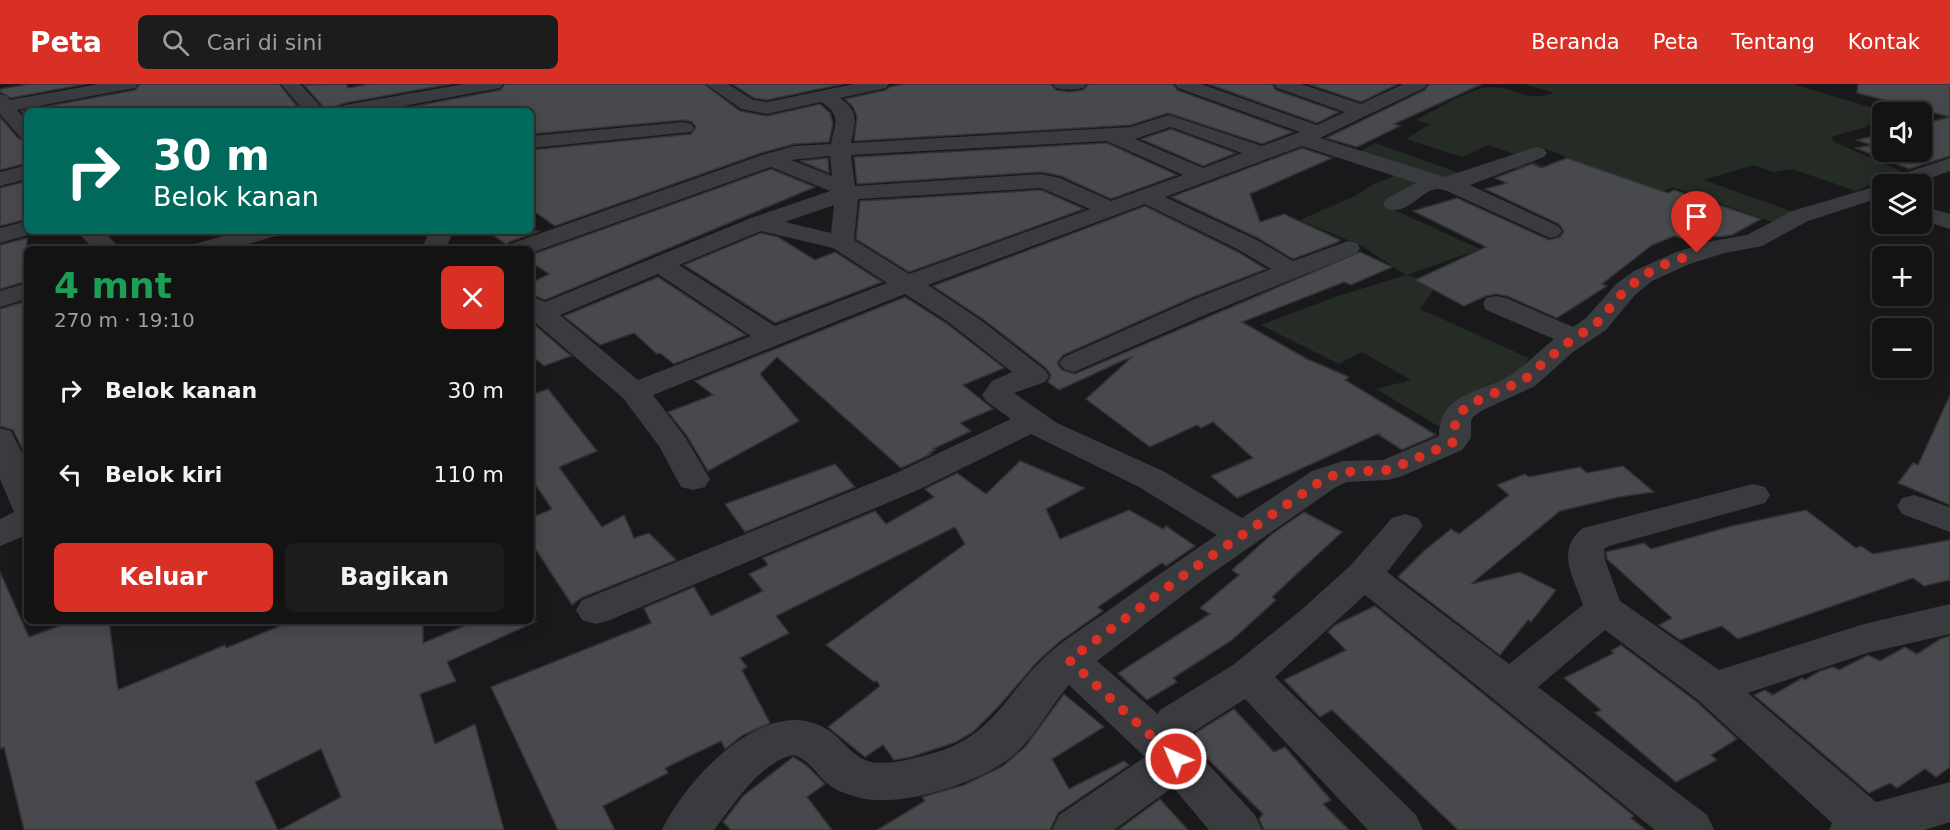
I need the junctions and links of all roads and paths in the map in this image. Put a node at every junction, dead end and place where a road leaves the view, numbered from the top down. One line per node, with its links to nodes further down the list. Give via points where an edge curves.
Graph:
1 (11, 84): 12 (street)
2 (129, 84): 16 (street)
3 (290, 84): 17 (street)
4 (494, 84): 14 (street)
5 (715, 84): 15 (street, via 756,108)
6 (880, 84): 15 (street)
7 (1062, 84): 8 (street)
8 (1077, 84)
9 (1184, 84): 23 (street)
10 (1282, 84): 19 (street)
11 (1379, 84): 13 (street)
12 (0, 86)
13 (1410, 88): 19 (street)
14 (472, 92): 18 (street)
15 (826, 97): 25 (street, via 842,108 846,117)
16 (1, 105): 21 (street)
17 (312, 108)
18 (365, 108)
19 (1361, 111): 23 (street)
20 (684, 128): 24 (street)
21 (24, 130)
22 (1110, 135): 25 (street); 26 (street, via 1133,133 1169,121); 32 (street)
23 (1310, 135): 26 (street); 34 (street)
24 (534, 142)
25 (840, 149): 28 (street, via 794,152); 37 (street)
26 (1261, 153): 32 (street)
27 (1537, 153): 34 (street)
28 (769, 159): 37 (street); 54 (street)
29 (1950, 164): 31 (street)
30 (24, 173): 33 (street)
31 (1923, 174)
32 (1202, 175): 38 (street)
33 (0, 179)
34 (1452, 181): 40 (street); 41 (street); 47 (street)
35 (1932, 185): 36 (street)
36 (1950, 187)
37 (845, 191): 42 (street, via 1041,181); 45 (street); 51 (street)
38 (1144, 195): 42 (street); 57 (street, via 1248,245)
39 (1872, 197): 64 (street, via 1800,216 1753,241 1712,248 1660,266 1626,289 1596,324)
40 (1394, 204)
41 (1542, 204)
42 (1110, 209): 58 (street)
43 (1932, 216): 44 (street)
44 (1950, 222)
45 (759, 223): 51 (street); 56 (street)
46 (24, 229): 50 (street)
47 (1550, 231)
48 (92, 234): 52 (street)
49 (257, 234): 53 (street)
50 (0, 236)
51 (842, 243): 58 (street)
52 (106, 246)
53 (215, 246)
54 (527, 246)
55 (1348, 248): 57 (street)
56 (661, 265): 62 (street); 63 (street)
57 (1290, 270): 65 (street)
58 (907, 284): 63 (street); 67 (street, via 938,301 1034,376 1014,381 997,395)
59 (24, 292): 60 (street)
60 (0, 299)
61 (1496, 304): 64 (street)
62 (536, 308): 66 (street)
63 (771, 336): 66 (street)
64 (1576, 338): 77 (street, via 1524,380 1462,411 1455,421 1452,443 1389,470 1335,473)
65 (1074, 363)
66 (634, 392): 69 (street, via 674,444)
67 (1038, 425): 77 (street, via 1151,479); 80 (street)
68 (0, 438): 71 (street)
69 (693, 479)
70 (1753, 495): 79 (street, via 1596,537 1586,545 1586,560)
71 (24, 497)
72 (1914, 506): 73 (street)
73 (1950, 520)
74 (24, 522): 76 (street)
75 (1405, 526): 78 (street)
76 (0, 534)
77 (1243, 534): 82 (street)
78 (1364, 574): 83 (street); 84 (street)
79 (1604, 609): 84 (street); 85 (street)
80 (596, 610)
81 (1950, 619): 85 (street, via 1864,639)
82 (1069, 660): 86 (street); 89 (street, via 1002,740 963,762 912,779 870,782 839,767 810,740 797,737 775,742 732,772)
83 (1248, 676): 86 (street); 92 (street)
84 (1510, 687): 93 (street)
85 (1713, 688): 88 (street)
86 (1176, 741): 90 (street); 91 (street)
87 (1950, 802): 88 (street)
88 (1861, 828)
89 (686, 830)
90 (1076, 830)
91 (1238, 830)
92 (1399, 830)
93 (1690, 830)

